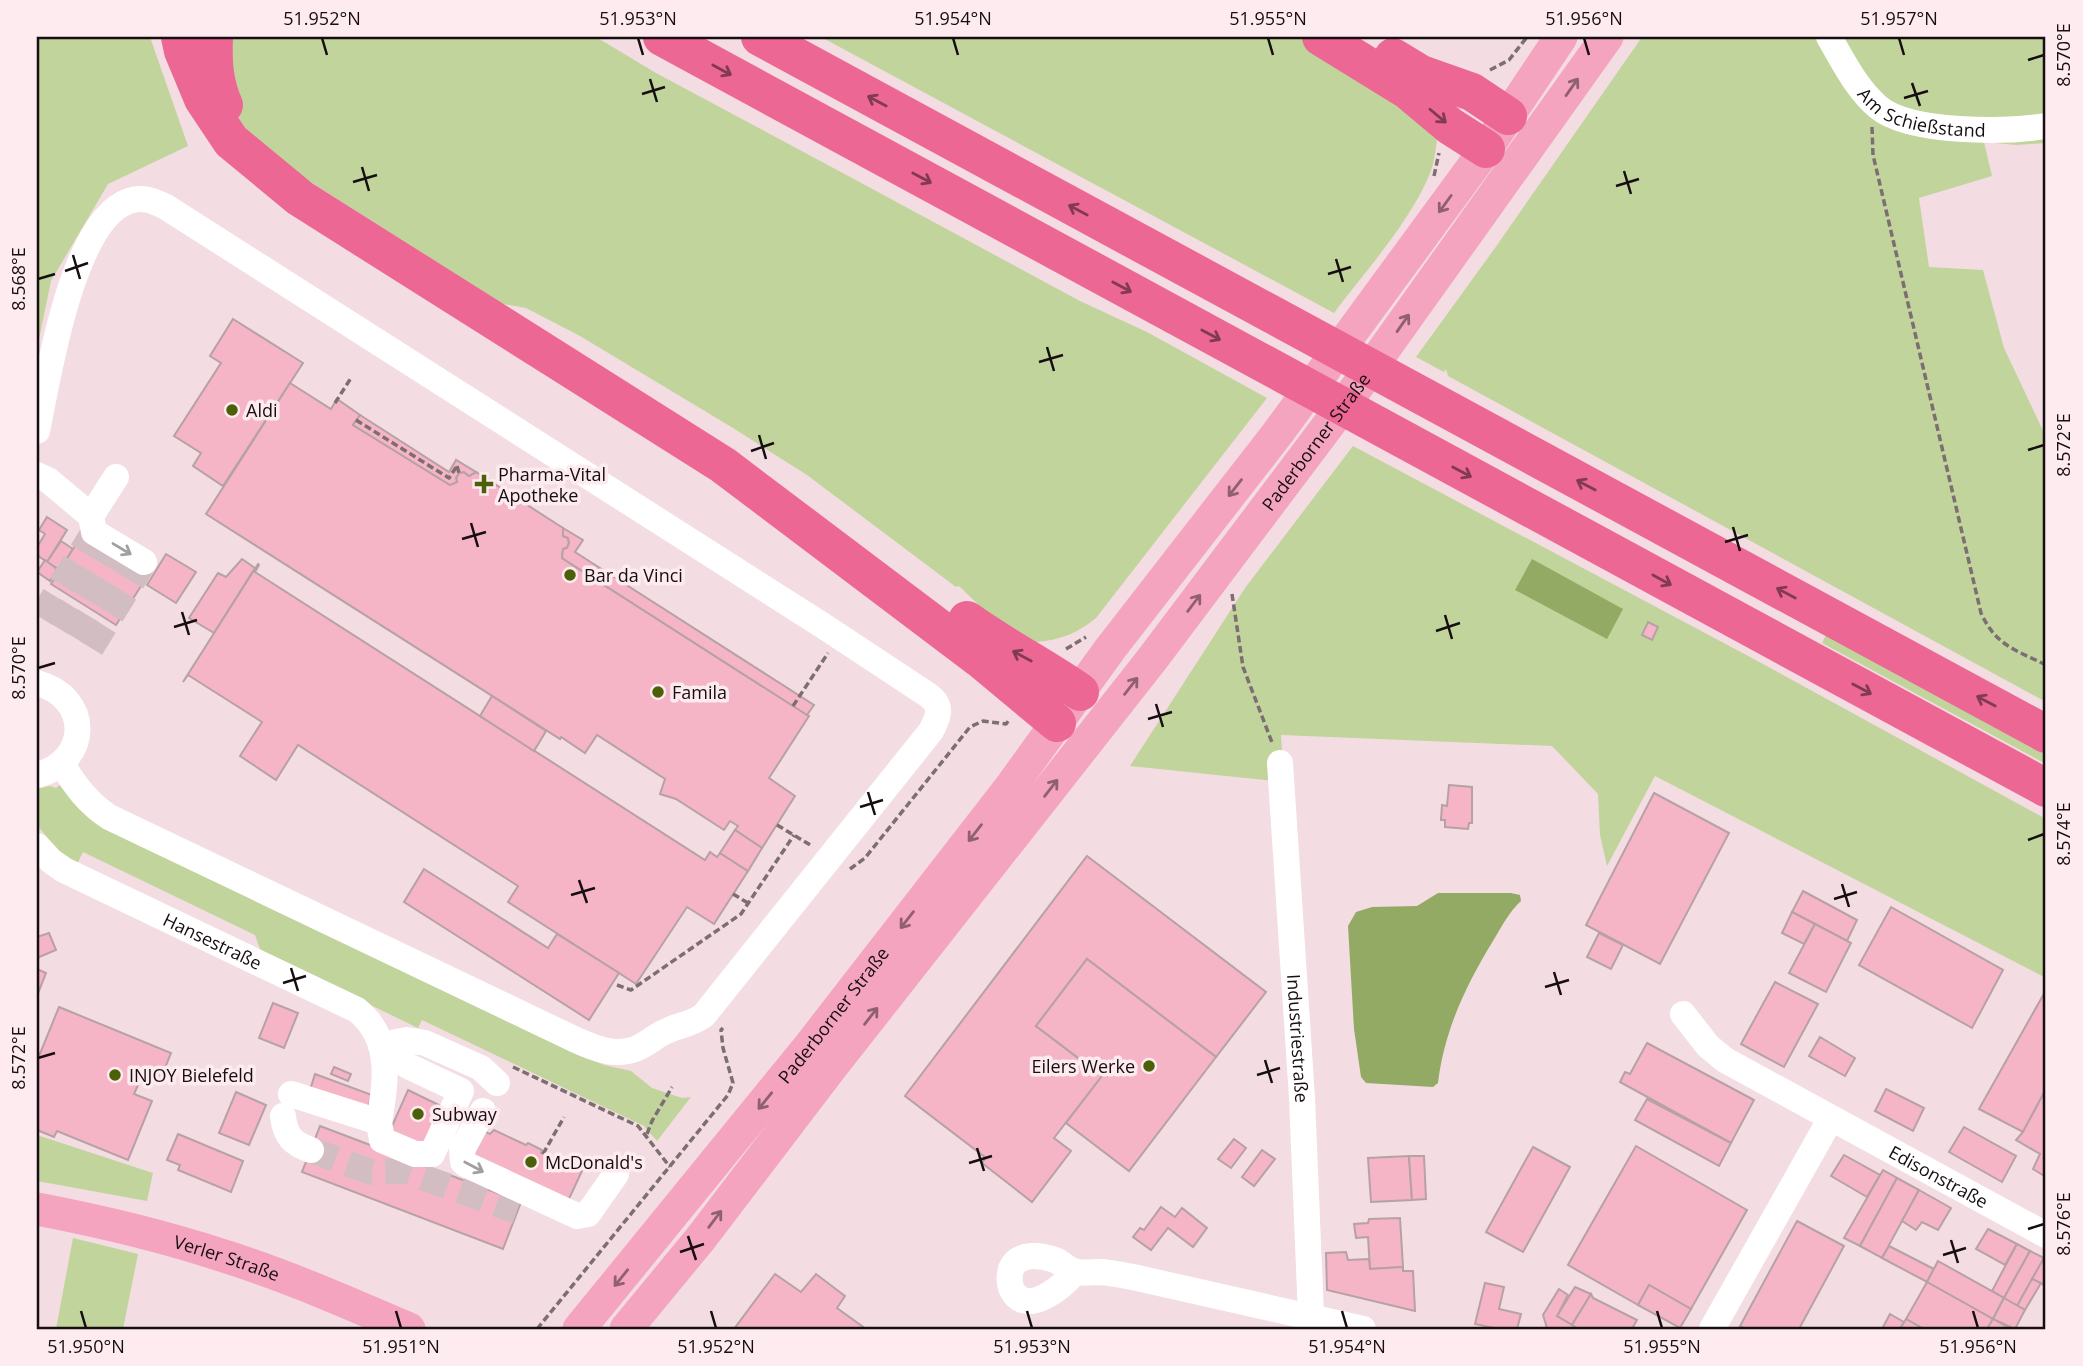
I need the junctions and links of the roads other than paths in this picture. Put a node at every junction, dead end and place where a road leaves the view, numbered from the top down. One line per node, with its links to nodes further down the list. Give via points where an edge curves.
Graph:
1 (180, 37): 13 (highway, via 203,99 231,141)
2 (215, 37): 13 (highway, via 218,91 231,123)
3 (662, 37): 27 (highway, one-way to 27)
4 (760, 37): 23 (highway, one-way to 4)
5 (1321, 37): 12 (highway, one-way to 12, via 1407,90 1450,126)
6 (1358, 37): 11 (highway, via 1421,74 1472,92)
7 (1561, 37): 11 (main road, Paderborner Straße)
8 (1607, 37): 11 (main road, Paderborner Straße, one-way to 8)
9 (1829, 37): 10 (street, Am Schießstand, via 1863,92 1880,109 1917,123 1985,131)
10 (2046, 126)
11 (1523, 127): 12 (main road, Paderborner Straße)
12 (1500, 158): 21 (main road, Paderborner Straße, via 1110,649)
13 (256, 162): 14 (highway, via 300,198)
14 (473, 308): 21 (highway, one-way to 14, via 1048,669 995,641 735,452 650,398); 22 (highway, via 723,465)
15 (37, 431): 25 (street, via 66,296 80,260 104,221 120,205 152,200 839,636 936,701 939,710 931,731 705,1015 625,1052 609,1052 576,1040 109,817 76,788)
16 (37, 475): 18 (street)
17 (116, 477): 18 (street)
18 (91, 516): 19 (street, one-way to 19, via 94,532)
19 (144, 562)
20 (37, 683): 25 (street, via 63,695 77,722 72,752)
21 (1095, 703): 22 (main road, Paderborner Straße)
22 (1072, 734): 42 (main road, Paderborner Straße, one-way to 42); 43 (main road, Paderborner Straße, one-way to 22, via 829,1070)
23 (2046, 734)
24 (1280, 763): 40 (street, Industriestraße, via 1303,1110)
25 (62, 764): 26 (street)
26 (37, 775)
27 (2046, 788)
28 (37, 846): 30 (street, Hansestraße, via 64,870 357,1010 373,1026)
29 (1684, 1014): 33 (street, Edisonstraße, via 1725,1060)
30 (381, 1045): 31 (street, via 425,1043); 34 (street, via 386,1083); 34 (street, via 408,1066 461,1091 432,1154 415,1154 382,1140)
31 (504, 1075)
32 (483, 1111): 36 (street, one-way to 36, via 462,1150 467,1165 577,1216 588,1214)
33 (1831, 1118): 38 (street, Edisonstraße); 45 (street)
34 (379, 1122): 35 (street, via 287,1105 284,1126 290,1139)
35 (311, 1150)
36 (616, 1174)
37 (37, 1209): 41 (main road, Verler Straße, via 227,1256)
38 (2046, 1235)
39 (1075, 1272): 40 (street, via 1133,1277)
40 (1311, 1317): 44 (street)
41 (409, 1329)
42 (579, 1329)
43 (626, 1329)
44 (1363, 1329)
45 (1712, 1329)

